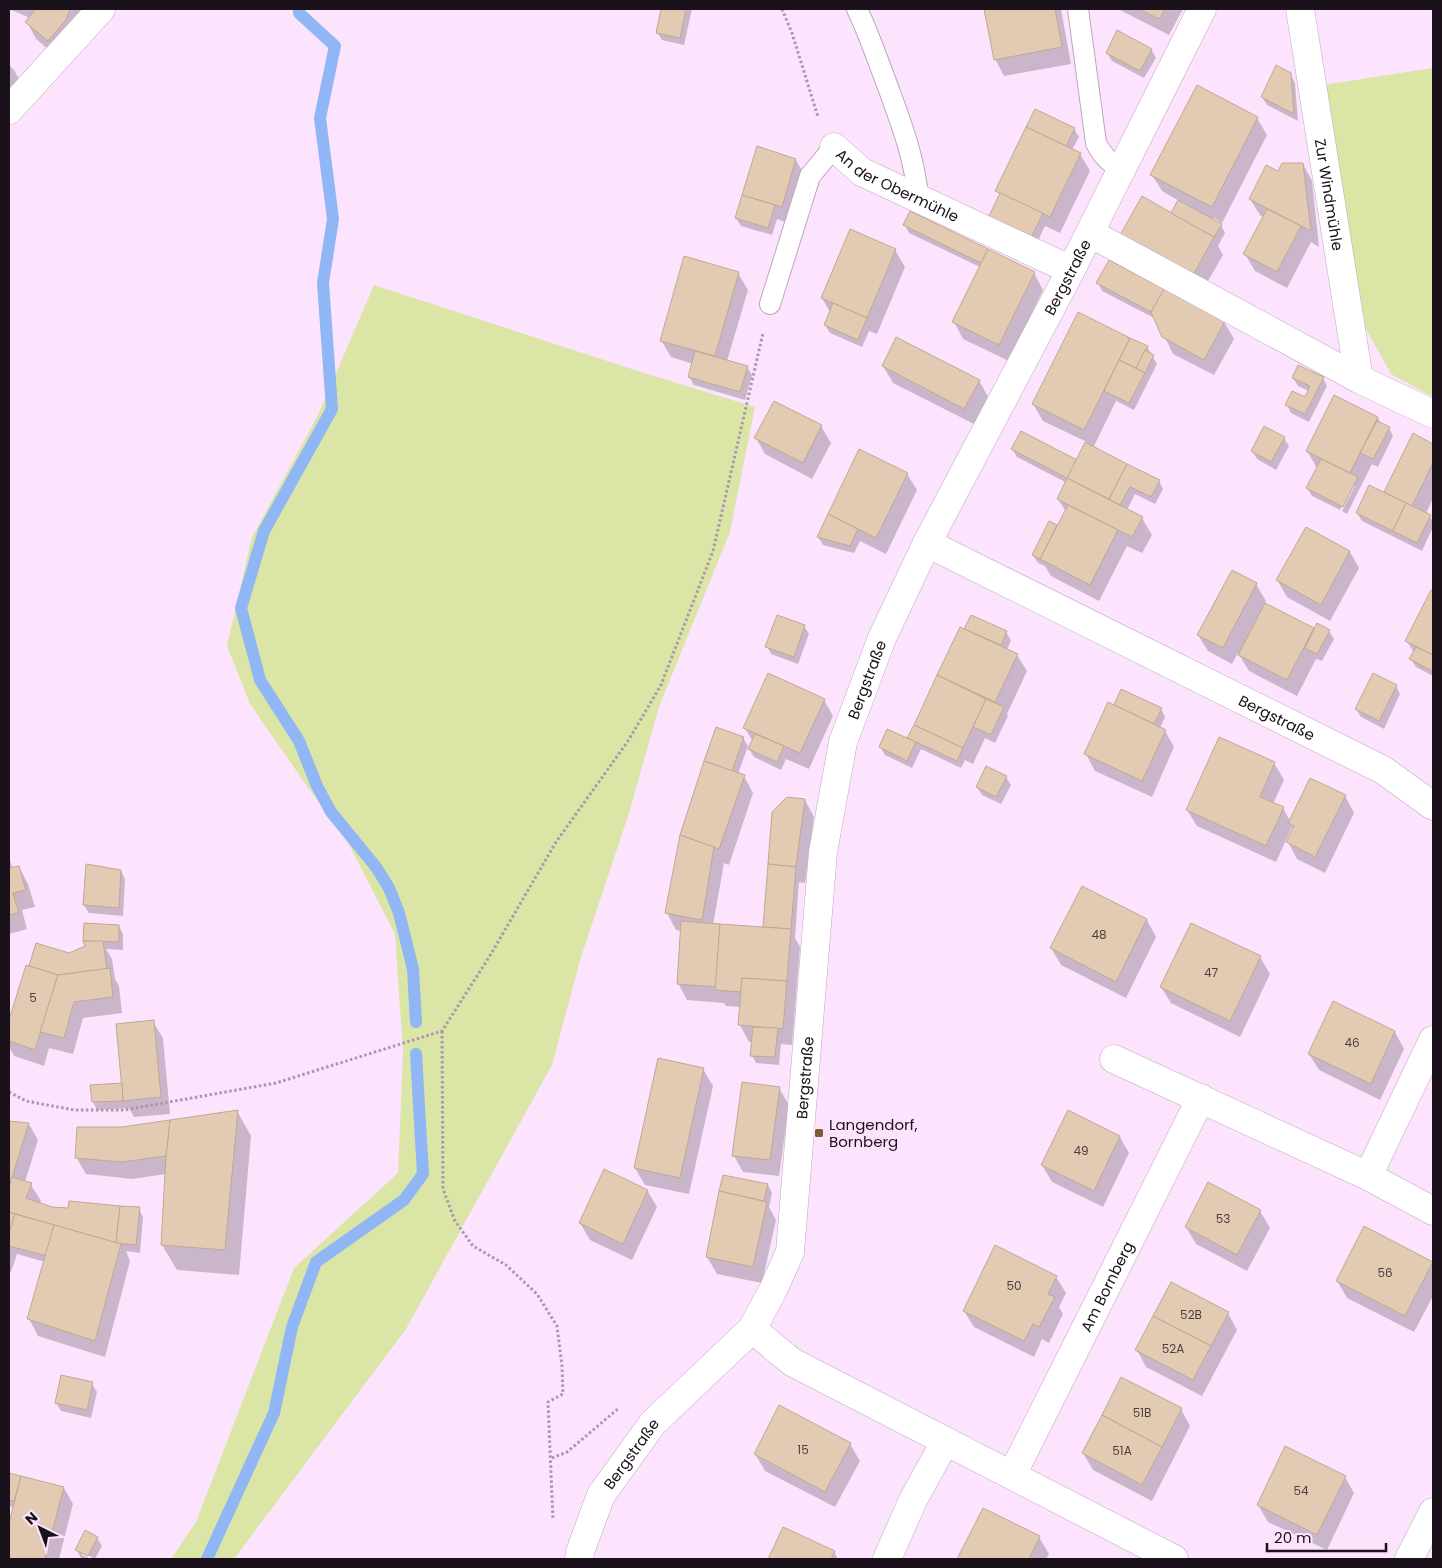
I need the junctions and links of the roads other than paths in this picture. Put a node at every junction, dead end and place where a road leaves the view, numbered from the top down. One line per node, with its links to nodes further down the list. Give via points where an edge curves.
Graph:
1 (101, 9): 6 (street)
2 (857, 9): 9 (lane, via 903,128)
3 (1078, 9): 8 (lane, via 1096,143 1107,160)
4 (1202, 9): 8 (street, Bergstraße)
5 (1300, 9): 13 (street, Zur Windmühle)
6 (9, 110)
7 (834, 147): 9 (street, An der Obermühle, via 862,172); 12 (lane, via 810,176)
8 (1121, 170): 10 (street, Bergstraße)
9 (918, 198): 11 (street, An der Obermühle)
10 (1090, 233): 11 (street, Bergstraße); 13 (street)
11 (1071, 270): 15 (street, Bergstraße)
12 (770, 304)
13 (1359, 379): 14 (street)
14 (1433, 414)
15 (927, 544): 16 (street, Bergstraße, via 1383,770); 22 (street, Bergstraße, via 882,638 842,742 823,852 790,1252)
16 (1433, 806)
17 (1433, 1040): 20 (street)
18 (1114, 1059): 19 (street)
19 (1201, 1098): 20 (street); 24 (street, Am Bornberg)
20 (1368, 1176): 21 (street)
21 (1433, 1211)
22 (752, 1329): 23 (street, via 792,1362); 26 (street, Bergstraße, via 653,1423 601,1495)
23 (945, 1442): 24 (street); 27 (street, via 913,1500)
24 (1012, 1475): 28 (street)
25 (1433, 1512): 29 (street)
26 (579, 1556)
27 (887, 1559)
28 (1174, 1559)
29 (1409, 1559)

